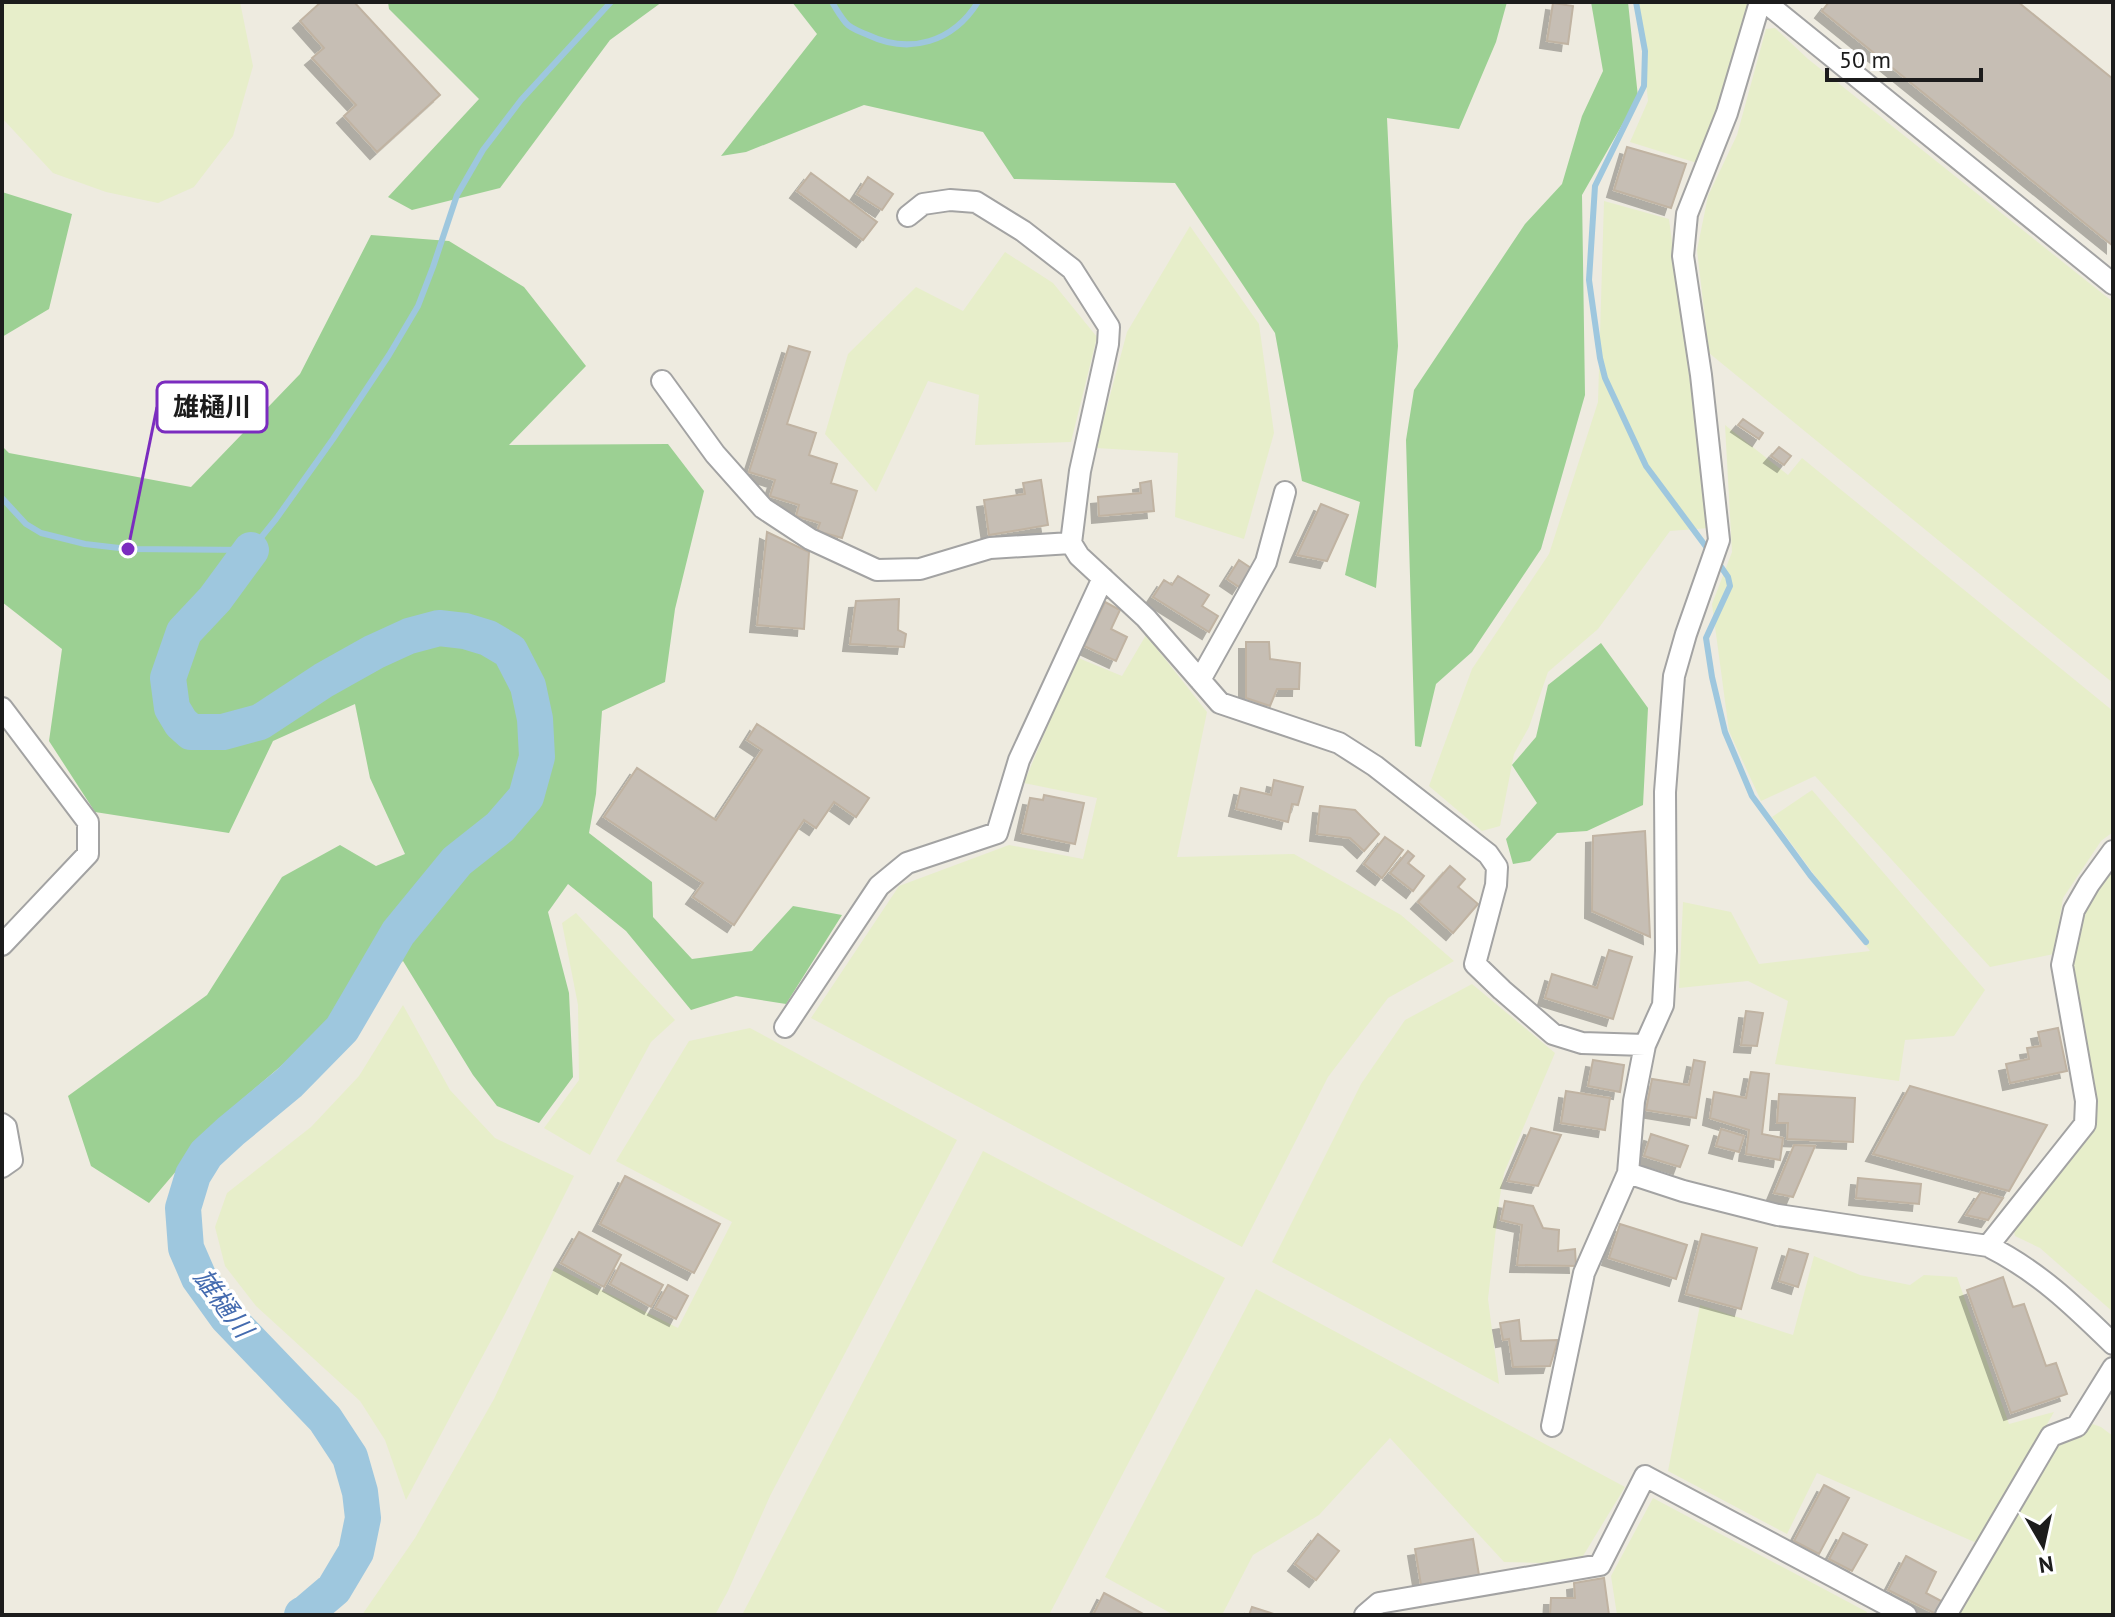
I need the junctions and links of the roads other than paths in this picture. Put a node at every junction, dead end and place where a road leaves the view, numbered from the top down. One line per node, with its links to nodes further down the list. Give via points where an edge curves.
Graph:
1 (1762, 2): 3 (street); 13 (street, via 1727,113 1687,214 1683,256 1719,540 1674,676 1665,792 1663,1005)
2 (908, 216): 6 (street, via 923,204 976,202 1072,269 1109,327)
3 (2113, 284)
4 (662, 381): 6 (street, via 763,508 810,539 877,570 920,569 990,548)
5 (1285, 492): 8 (street, via 1266,562)
6 (1071, 543): 7 (street)
7 (1103, 578): 8 (street); 12 (street, via 1019,760 997,833 907,863 879,886)
8 (1200, 680): 13 (street, via 1220,703 1339,743 1488,854 1497,867 1496,885 1475,964 1553,1034 1582,1043)
9 (2, 708): 11 (street, via 88,822 88,854)
10 (2113, 851): 17 (street, via 2074,910 2062,965 2086,1101 2085,1124)
11 (2, 945)
12 (785, 1027)
13 (1645, 1045): 16 (street)
14 (2, 1124): 15 (street, via 12,1160)
15 (2, 1167)
16 (1628, 1173): 17 (street, via 1778,1215); 20 (street, via 1584,1273)
17 (1988, 1246): 18 (street, via 2042,1278)
18 (2113, 1344)
19 (2113, 1368): 23 (street, via 2077,1426 2051,1436)
20 (1552, 1426)
21 (1365, 1615): 22 (street, via 1379,1603 1600,1565 1645,1476)
22 (1906, 1615)
23 (1946, 1615)

